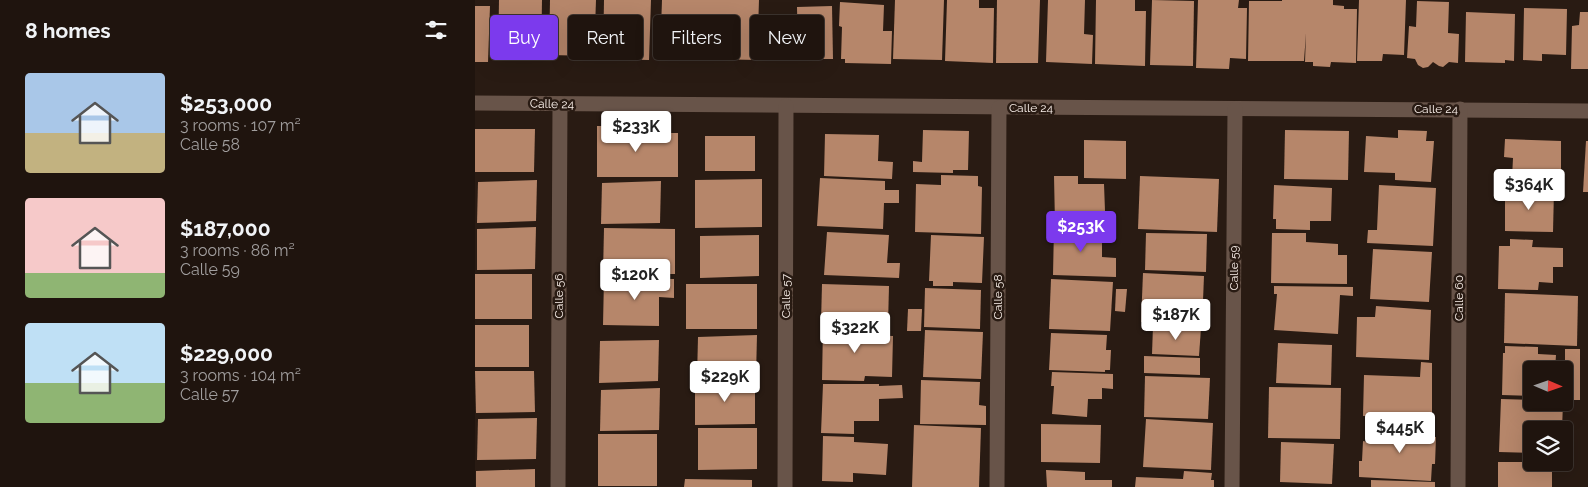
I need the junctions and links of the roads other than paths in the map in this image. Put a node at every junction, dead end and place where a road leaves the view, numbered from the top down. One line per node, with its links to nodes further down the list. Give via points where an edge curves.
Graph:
1 (475, 103): 2 (street, Calle 24)
2 (560, 104): 3 (street, Calle 24); 8 (street, Calle 56)
3 (786, 106): 4 (street, Calle 24); 9 (street, Calle 57)
4 (999, 108): 5 (street, Calle 24); 10 (street, Calle 58)
5 (1235, 108): 6 (street, Calle 24); 11 (street, Calle 59)
6 (1460, 109): 7 (street, Calle 24); 12 (street, Calle 60)
7 (1588, 110)
8 (558, 487)
9 (785, 487)
10 (997, 487)
11 (1232, 487)
12 (1458, 487)

